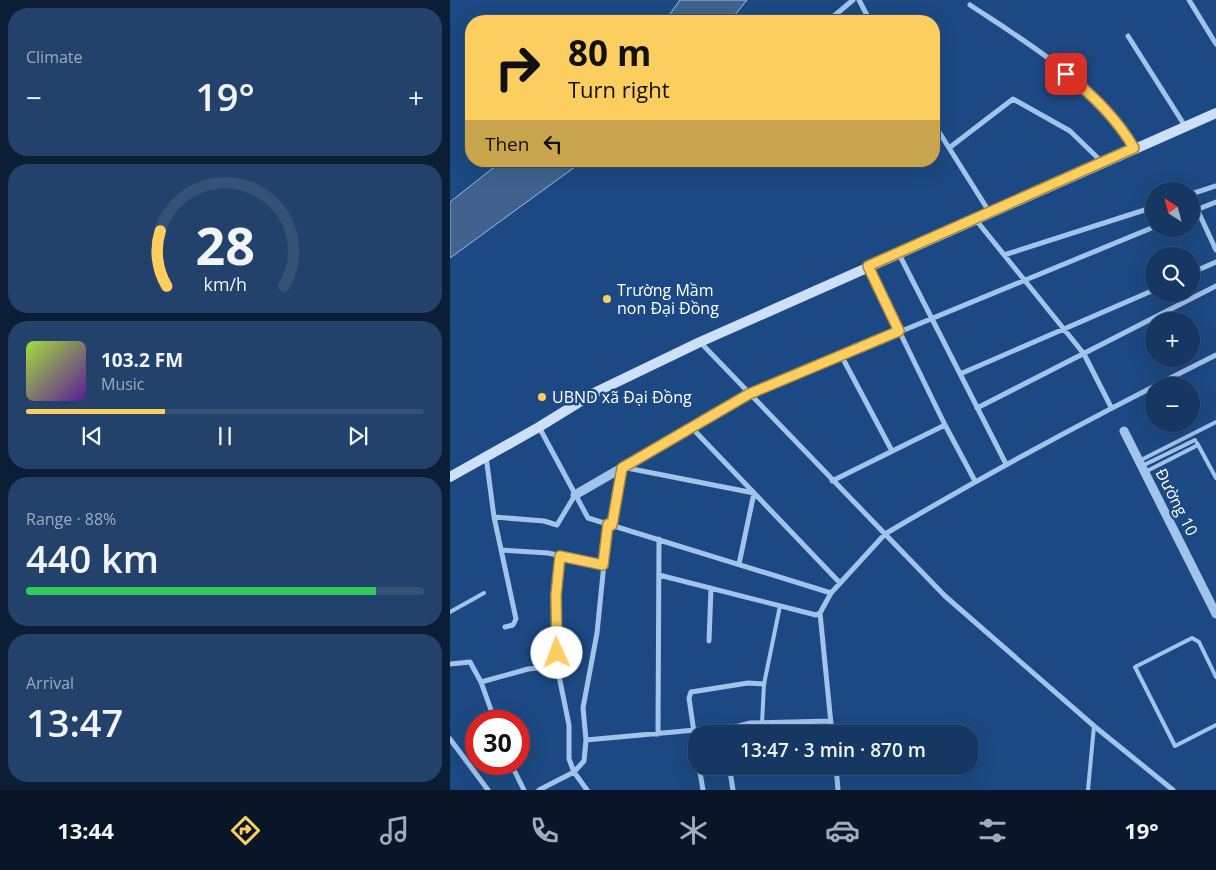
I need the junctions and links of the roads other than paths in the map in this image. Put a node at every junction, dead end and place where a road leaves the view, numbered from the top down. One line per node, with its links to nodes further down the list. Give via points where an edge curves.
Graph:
1 (853, 0): 5 (street)
2 (859, 0): 6 (street)
3 (1189, 0): 8 (street)
4 (970, 5): 13 (street, via 1015,34 1090,93 1124,130)
5 (835, 15)
6 (867, 15)
7 (1128, 36): 10 (street)
8 (1216, 44)
9 (1216, 113): 10 (main road)
10 (1185, 126): 13 (main road)
11 (940, 134): 12 (street)
12 (949, 148): 14 (street, via 1013,99 1070,131); 20 (street)
13 (1134, 148): 14 (main road)
14 (1102, 162): 20 (main road)
15 (1216, 186): 16 (street)
16 (1200, 191)
17 (1216, 202): 18 (street)
18 (1200, 208)
19 (1145, 209): 26 (street)
20 (990, 213): 21 (main road)
21 (976, 220): 25 (main road); 26 (street)
22 (1200, 221): 24 (street)
23 (1145, 231): 30 (street)
24 (1216, 250)
25 (899, 253): 28 (main road); 33 (street)
26 (1004, 255): 30 (street)
27 (1216, 262): 29 (street)
28 (868, 266): 35 (street); 36 (main road)
29 (1200, 269)
30 (1024, 280): 33 (street); 34 (street)
31 (1216, 286): 37 (street)
32 (1145, 294): 34 (street)
33 (930, 318): 35 (street); 40 (street)
34 (1063, 329): 37 (street); 40 (street)
35 (899, 331): 38 (street); 45 (street)
36 (700, 342): 41 (street); 46 (main road, via 594,393)
37 (1084, 354): 42 (street); 43 (street)
38 (842, 355): 41 (street); 52 (street)
39 (1216, 355): 42 (street)
40 (960, 374): 43 (street)
41 (749, 394): 47 (street); 59 (street)
42 (1111, 407): 54 (street)
43 (977, 408): 54 (street)
44 (1216, 422): 49 (lane)
45 (945, 425): 52 (street); 60 (street)
46 (539, 427): 53 (main road); 62 (street)
47 (691, 427): 56 (street); 61 (street)
48 (1124, 431): 55 (street, Đường 10)
49 (1192, 435): 50 (lane); 55 (lane)
50 (1195, 440): 51 (lane); 55 (lane)
51 (1198, 445): 55 (lane); 58 (lane)
52 (892, 451): 59 (street)
53 (486, 456): 57 (main road); 63 (street)
54 (1006, 464): 60 (street)
55 (1142, 467): 77 (street, Đường 10)
56 (622, 468): 61 (street); 62 (street); 64 (street)
57 (450, 477)
58 (1216, 478)
59 (832, 481): 65 (street)
60 (975, 481): 65 (street)
61 (754, 493): 69 (street); 72 (street)
62 (576, 495): 63 (street, via 556,525); 64 (street, via 588,518)
63 (494, 517): 67 (street)
64 (610, 525): 66 (street); 70 (street)
65 (885, 534): 72 (street); 94 (street, via 944,596)
66 (659, 540): 69 (street); 71 (street)
67 (501, 550): 68 (street); 80 (street, via 516,619 513,625)
68 (560, 556): 70 (street); 83 (street, via 556,595)
69 (739, 564): 74 (street)
70 (603, 565): 98 (street, via 597,633 583,708)
71 (659, 574): 73 (street); 96 (street, via 656,610)
72 (840, 583): 74 (street)
73 (711, 588): 76 (street); 81 (street)
74 (831, 593): 79 (street)
75 (484, 594): 78 (lane)
76 (780, 606): 79 (street, via 816,615); 86 (lane)
77 (1215, 608)
78 (450, 612)
79 (820, 613): 88 (street)
80 (505, 627)
81 (708, 641)
82 (450, 664): 85 (street, via 470,662)
83 (558, 666): 85 (street, via 528,669); 99 (street, via 569,726 569,759)
84 (1216, 676): 93 (lane, via 1198,642 1192,638 1135,667 1175,746)
85 (481, 682): 87 (street)
86 (764, 684): 89 (lane); 90 (street, via 748,683 691,692)
87 (491, 710)
88 (831, 721): 89 (street); 92 (street)
89 (762, 723): 91 (street)
90 (692, 725)
91 (745, 725)
92 (831, 725)
93 (1216, 725)
94 (1094, 726): 111 (lane); 112 (street)
95 (688, 731): 96 (street)
96 (658, 734): 98 (street)
97 (450, 739): 104 (street)
98 (586, 740): 99 (street, via 584,761)
99 (574, 772): 106 (street); 107 (street)
100 (516, 775): 105 (street)
101 (701, 775): 108 (street)
102 (731, 775): 109 (street)
103 (837, 775): 110 (street)
104 (488, 790)
105 (524, 790)
106 (539, 790)
107 (587, 790)
108 (703, 790)
109 (733, 790)
110 (838, 790)
111 (1088, 790)
112 (1173, 790)

